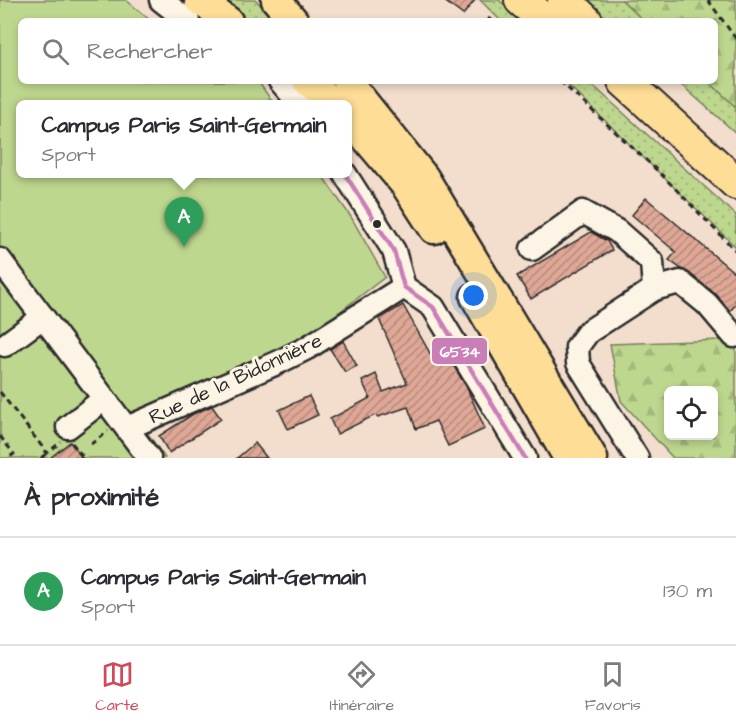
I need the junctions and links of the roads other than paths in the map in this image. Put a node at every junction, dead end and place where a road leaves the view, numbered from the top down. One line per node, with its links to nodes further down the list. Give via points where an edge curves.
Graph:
1 (161, 0): 7 (street)
2 (199, 0): 8 (main road)
3 (276, 0): 9 (main road)
4 (521, 0): 10 (highway)
5 (538, 0): 11 (highway)
6 (564, 0): 12 (highway)
7 (184, 18)
8 (224, 18)
9 (291, 18)
10 (542, 18)
11 (557, 18)
12 (583, 18)
13 (282, 84): 18 (street)
14 (311, 84): 19 (main road)
15 (349, 84): 37 (main road, via 424,177)
16 (627, 84): 23 (highway)
17 (653, 84): 21 (highway)
18 (296, 100)
19 (329, 100)
20 (352, 122): 36 (main road, via 406,186 458,267)
21 (736, 159)
22 (348, 178): 26 (street, via 394,251)
23 (736, 183)
24 (532, 249): 27 (street, via 584,212 617,231 652,262)
25 (0, 260): 28 (street)
26 (404, 287): 33 (street, Rue de la Bidonnière, via 308,348); 35 (street, via 433,307)
27 (654, 289): 29 (street, via 680,282 707,304); 38 (street, via 588,332 577,347 578,363)
28 (43, 317): 30 (street); 31 (street)
29 (734, 336)
30 (6, 345)
31 (100, 394): 32 (street); 33 (street)
32 (64, 421)
33 (118, 428): 34 (street)
34 (149, 458)
35 (525, 458)
36 (568, 458)
37 (593, 458)
38 (637, 458)

